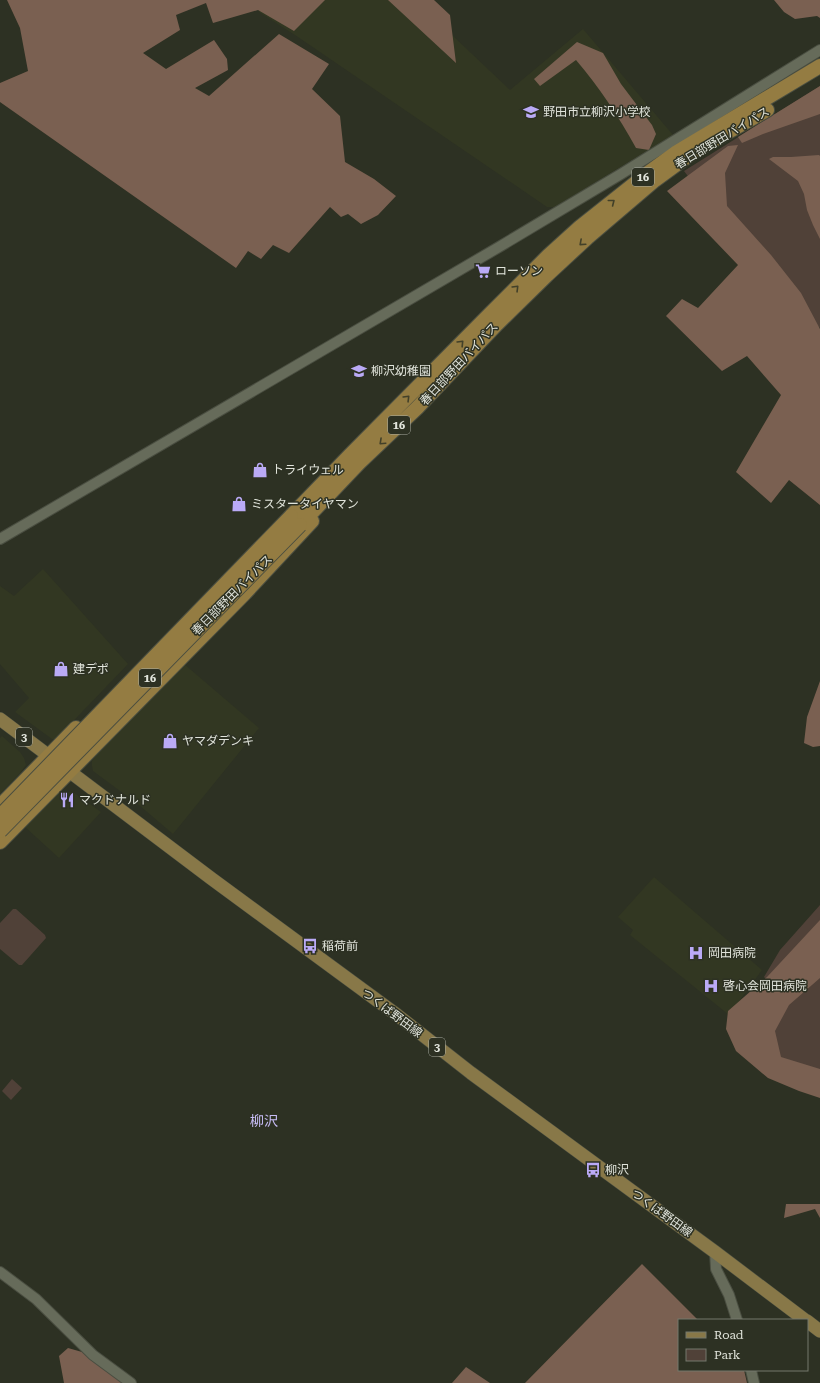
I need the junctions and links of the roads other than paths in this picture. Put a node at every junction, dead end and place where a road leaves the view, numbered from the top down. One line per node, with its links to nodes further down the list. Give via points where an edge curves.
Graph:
1 (820, 50): 7 (street, via 622,174)
2 (820, 66): 4 (highway, 春日部野田バイパス / 16, one-way to 2, via 580,227 677,152)
3 (820, 78): 5 (highway, 春日部野田バイパス / 16, one-way to 5, via 696,150 655,180 547,275)
4 (350, 455): 6 (highway, 春日部野田バイパス / 16); 9 (highway, 16, via 256,543)
5 (338, 486): 6 (highway, 春日部野田バイパス / 16); 10 (highway, 16, via 310,525)
6 (296, 521): 12 (highway, 春日部野田バイパス / 16, bridge); 13 (highway, 春日部野田バイパス / 16, bridge)
7 (0, 539)
8 (0, 719): 9 (main road, つくば野田線 / 3)
9 (49, 755): 10 (main road, つくば野田線 / 3); 11 (highway, 16)
10 (71, 772): 14 (highway, 16); 15 (main road, つくば野田線 / 3, via 467,1070)
11 (0, 806)
12 (0, 816)
13 (0, 831)
14 (0, 842)
15 (715, 1252): 17 (street, via 716,1269 729,1295); 18 (main road, つくば野田線 / 3)
16 (0, 1272): 22 (street, via 36,1299 94,1355)
17 (737, 1319)
18 (803, 1319)
19 (808, 1322): 20 (main road, つくば野田線 / 3)
20 (820, 1331)
21 (751, 1371): 23 (street)
22 (131, 1383)
23 (754, 1383)

